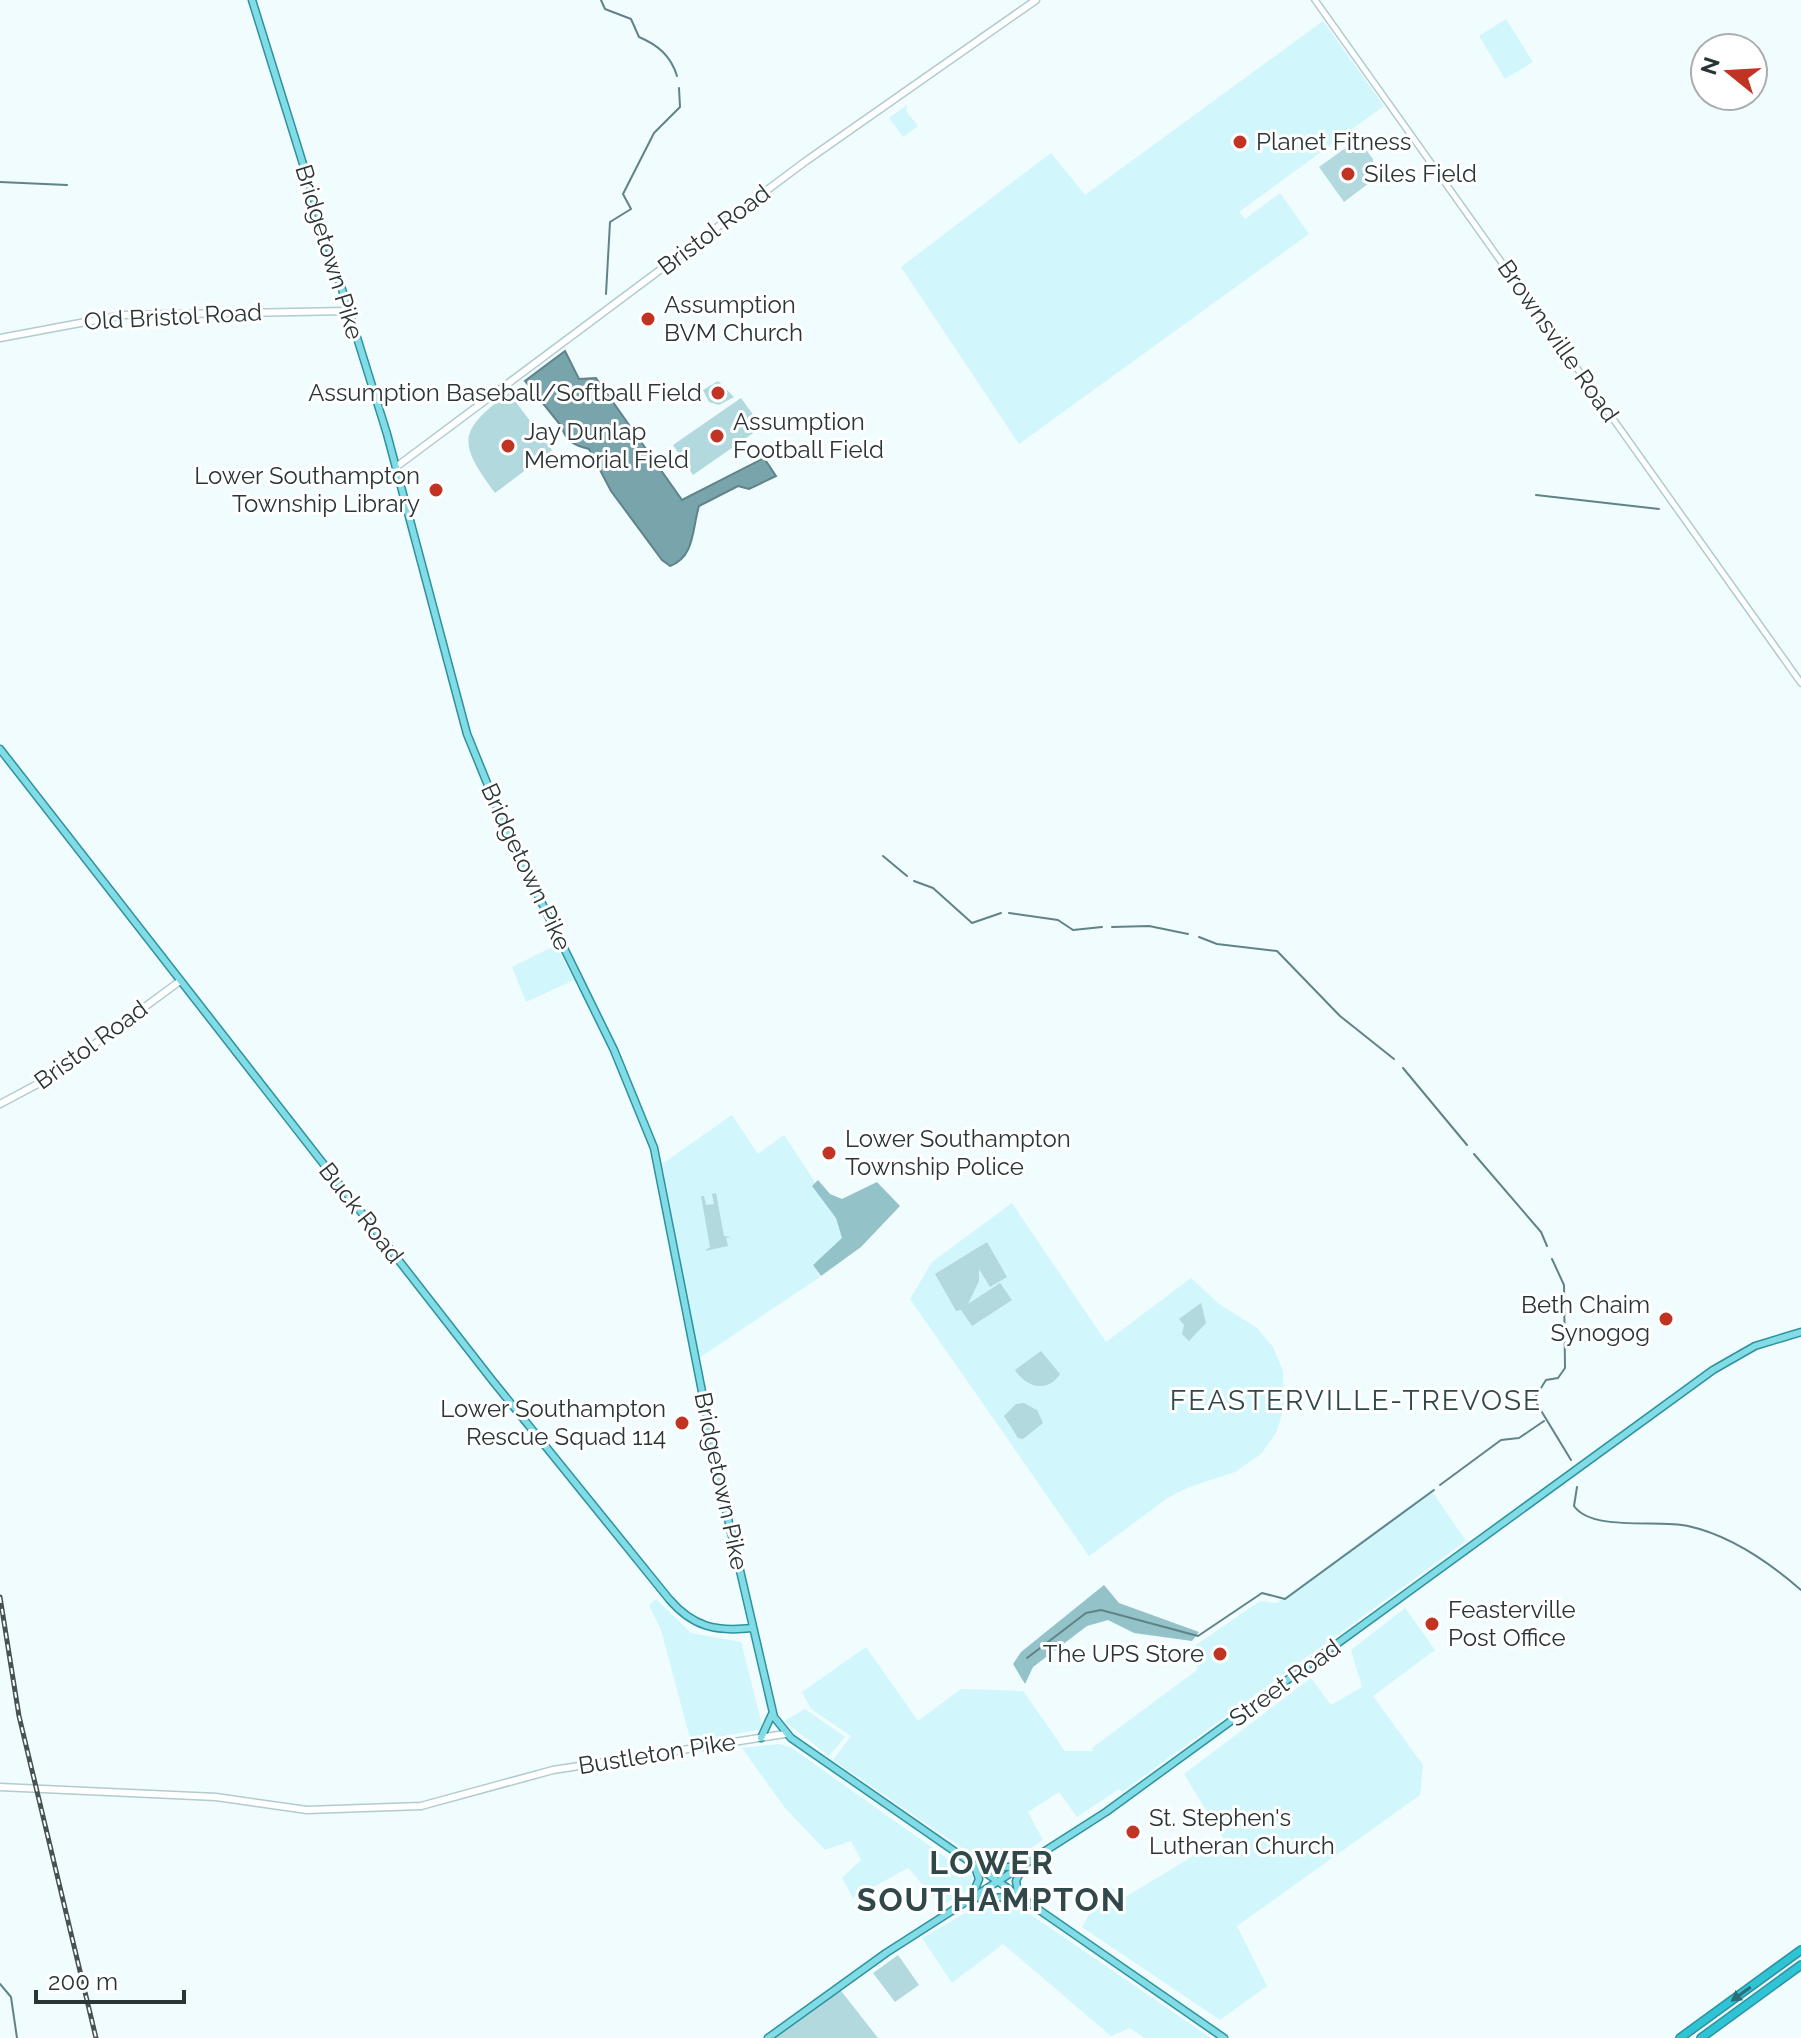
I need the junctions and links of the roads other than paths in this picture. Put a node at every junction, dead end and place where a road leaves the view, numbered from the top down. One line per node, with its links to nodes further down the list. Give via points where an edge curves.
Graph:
1 (252, 0): 4 (main road, Bridgetown Pike)
2 (1036, 0): 6 (main road, Bristol Road, via 806,161)
3 (1315, 0): 7 (street, Brownsville Road)
4 (347, 311): 5 (main road, Old Bristol Road, via 123,315); 6 (main road, Bridgetown Pike)
5 (0, 338)
6 (396, 467): 12 (main road, Bridgetown Pike, via 476,757 654,1148)
7 (1801, 683)
8 (0, 749): 9 (main road, Buck Road)
9 (180, 981): 10 (main road, Bristol Road, via 47,1079); 12 (main road, Buck Road, via 679,1611 712,1629)
10 (0, 1104)
11 (1801, 1332): 17 (main road, Street Road, via 1755,1346 1713,1370 1134,1792)
12 (752, 1628): 13 (main road, Bridgetown Pike)
13 (772, 1714): 14 (main road, Bridgetown Pike); 15 (main road)
14 (785, 1734): 15 (main road, Bustleton Pike); 18 (main road)
15 (761, 1738): 16 (main road, Bustleton Pike, via 553,1770 421,1806 307,1810 211,1797)
16 (0, 1787)
17 (1024, 1864): 18 (main road, via 1000,1870); 19 (main road, Street Road); 20 (main road, via 1016,1881)
18 (975, 1867): 19 (main road); 21 (main road, via 979,1879)
19 (997, 1882): 20 (main road); 21 (main road, Street Road)
20 (1019, 1897): 21 (main road); 25 (main road)
21 (971, 1898): 24 (main road, Street Road)
22 (1801, 1950): 26 (highway, one-way to 26)
23 (1801, 1965): 27 (highway)
24 (768, 2038)
25 (1224, 2038)
26 (1680, 2038)
27 (1701, 2038)

